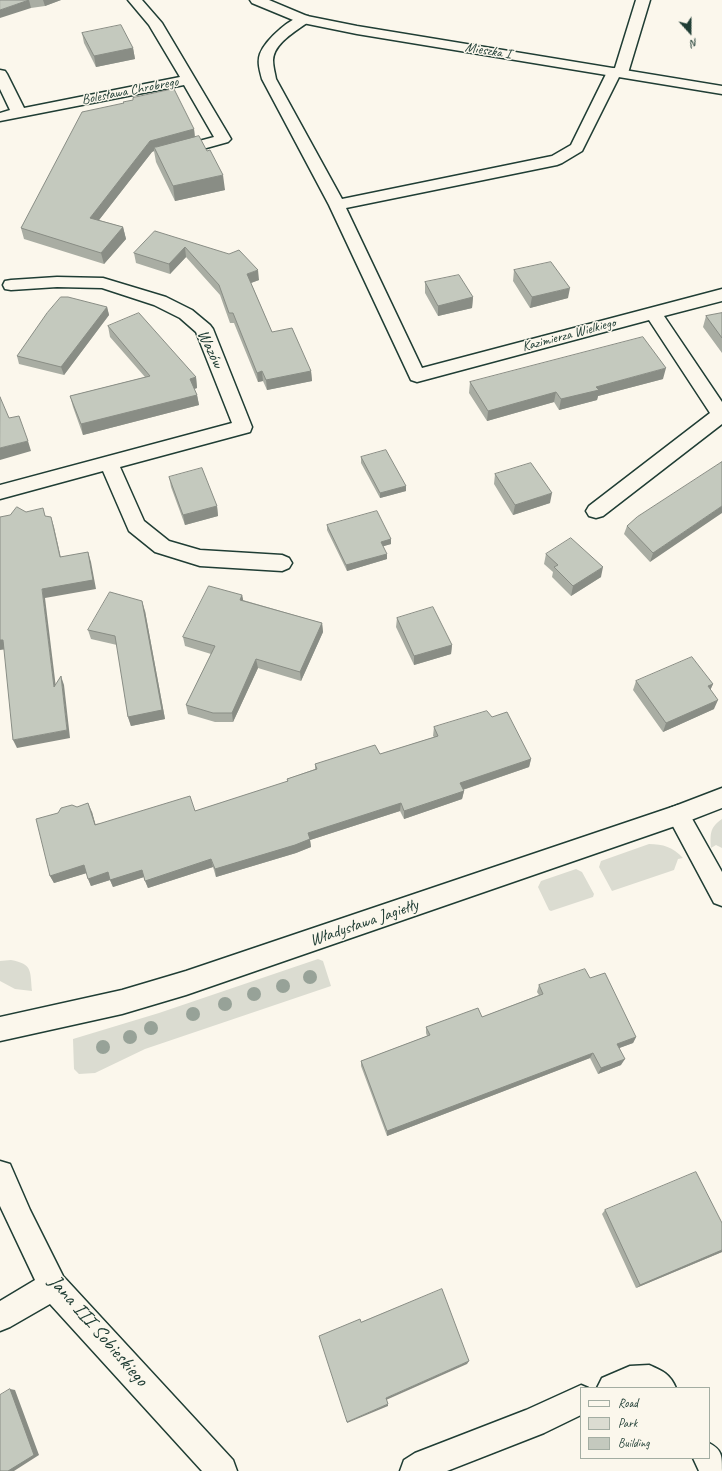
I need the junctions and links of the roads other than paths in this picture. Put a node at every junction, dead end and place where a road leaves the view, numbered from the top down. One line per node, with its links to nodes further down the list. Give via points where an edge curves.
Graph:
1 (135, 0): 7 (street, Bolesława Chrobrego, via 156,23)
2 (256, 0): 4 (street, Mieszka I)
3 (643, 0): 5 (street)
4 (303, 19): 5 (street, Mieszka I); 12 (street, via 271,47 266,65 273,85)
5 (617, 72): 8 (street, Mieszka I); 12 (street, via 577,148 557,160)
6 (0, 74): 9 (street)
7 (189, 80): 9 (street, Bolesława Chrobrego); 11 (street, via 223,139)
8 (722, 90)
9 (19, 114): 10 (street, Bolesława Chrobrego)
10 (0, 117)
11 (158, 156)
12 (337, 205): 15 (street, Kazimierza Wielkiego, via 417,376)
13 (12, 285): 16 (street, Wazów, via 57,282 103,283 160,301 186,314 204,329 243,427)
14 (722, 295): 15 (street, Kazimierza Wielkiego)
15 (653, 313): 18 (street, via 721,415)
16 (109, 463): 17 (street, Wazów); 19 (street, via 136,526 162,547 200,558)
17 (0, 492)
18 (596, 511)
19 (282, 563)
20 (722, 798): 21 (street, Władysława Jagiełły)
21 (678, 815): 22 (street); 23 (street, Władysława Jagiełły, via 186,983 122,1002)
22 (722, 895)
23 (0, 1028)
24 (0, 1174): 25 (street, Jana III Sobieskiego)
25 (53, 1286): 26 (street); 31 (street, Jana III Sobieskiego)
26 (0, 1317)
27 (615, 1387): 28 (street, via 649,1380)
28 (660, 1387)
29 (580, 1400): 32 (street, via 426,1464)
30 (709, 1459): 33 (street)
31 (222, 1471)
32 (416, 1471)
33 (716, 1471)

